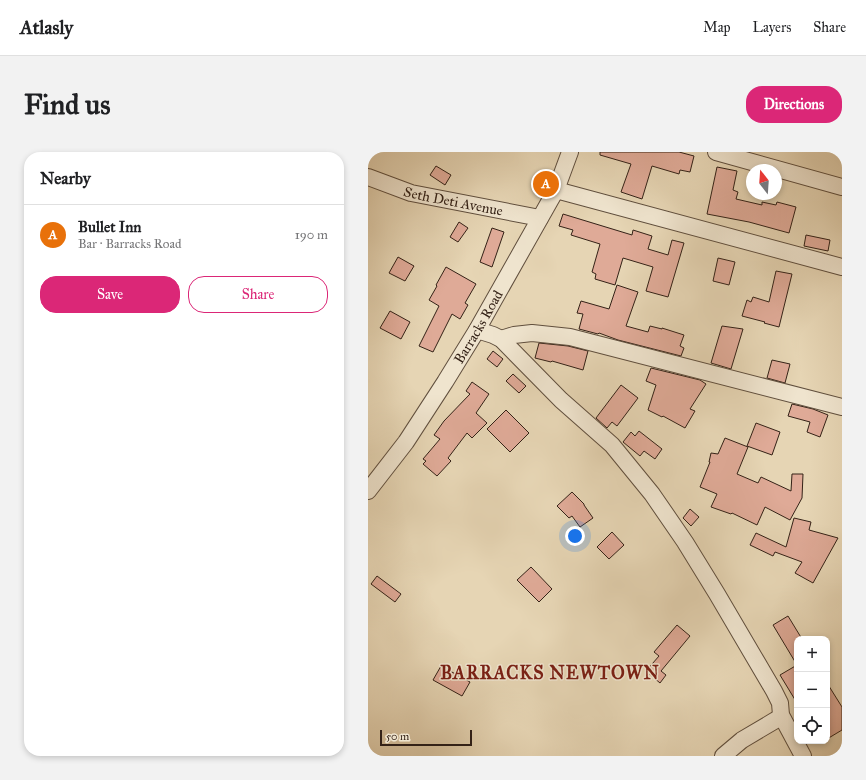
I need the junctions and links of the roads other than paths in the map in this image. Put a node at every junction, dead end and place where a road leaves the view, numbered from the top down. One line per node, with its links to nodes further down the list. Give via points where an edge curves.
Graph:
1 (570, 152): 5 (street, Barracks Road)
2 (716, 152): 4 (street)
3 (368, 177): 6 (street, Seth Deti Avenue, via 411,193)
4 (842, 187)
5 (556, 190): 6 (street, Barracks Road); 7 (street)
6 (540, 218): 8 (street, Barracks Road)
7 (842, 267)
8 (477, 330): 9 (street); 11 (street, Barracks Road, via 406,442)
9 (501, 339): 10 (street, via 532,332 570,337); 12 (street, via 612,445 652,494 693,555 763,672 780,704)
10 (842, 407)
11 (368, 491)
12 (781, 714): 13 (street, via 779,718 742,740); 14 (street)
13 (724, 756)
14 (803, 756)

